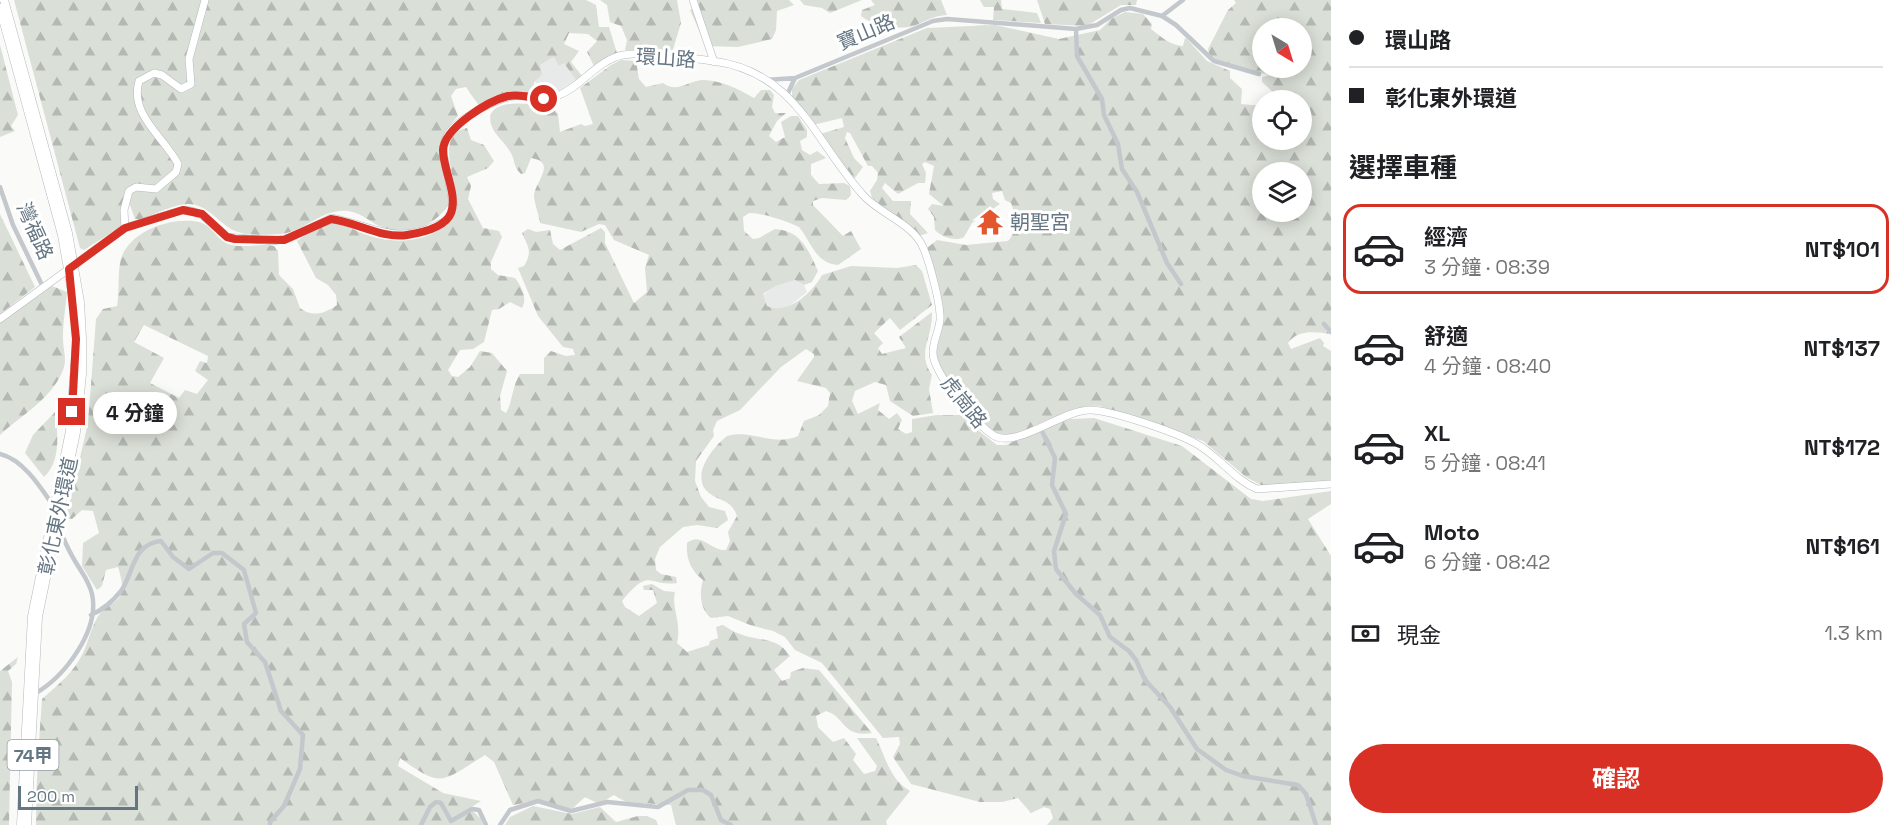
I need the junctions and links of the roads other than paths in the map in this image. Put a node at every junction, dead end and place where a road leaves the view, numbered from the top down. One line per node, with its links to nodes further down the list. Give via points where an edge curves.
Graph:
1 (6, 0): 14 (main road, 彰化東外環道 / 74甲)
2 (205, 0): 16 (main road, via 189,60 191,84 181,89 154,73 139,81 137,95 146,118 178,164 176,172 156,189 136,187 129,191)
3 (693, 0): 9 (main road)
4 (1183, 0): 6 (street)
5 (0, 8): 14 (main road, 彰化東外環道 / 74甲)
6 (1162, 16): 8 (street, 寶山路, via 1130,8 1097,25); 10 (street, via 1176,24 1214,61)
7 (0, 22): 14 (main road, 74甲)
8 (1076, 29): 11 (street, 寶山路, via 933,21); 18 (street, via 1077,56 1104,103 1104,115 1118,144 1122,170 1137,192 1167,263)
9 (714, 62): 12 (main road, 環山路, via 736,66); 16 (main road, 環山路, via 623,55 560,96 508,96 495,101 446,136 443,149 451,213 427,231 390,235 331,219 284,240 235,239 227,237 202,214 183,210)
10 (1252, 72)
11 (795, 78): 12 (street, 寶山路); 13 (street)
12 (766, 80): 13 (main road, 環山路)
13 (787, 95): 23 (main road, 虎崗路, via 801,108 861,194 911,232 923,246 940,314 932,356 967,409 997,438 1015,438)
14 (35, 121): 17 (main road, 彰化東外環道 / 74甲)
15 (0, 187): 19 (street, 灣福路, via 13,225)
16 (125, 228): 17 (main road, 環山路)
17 (71, 267): 19 (main road, 環山路); 25 (main road, 彰化東外環道 / 74甲, via 78,321 77,392)
18 (1181, 284)
19 (43, 287): 20 (main road, 環山路)
20 (0, 319)
21 (1324, 324): 22 (street)
22 (1331, 332)
23 (1041, 427): 26 (main road, 虎崗路, via 1073,411 1108,412 1194,442 1257,489); 39 (street, via 1055,458 1052,485 1066,514 1054,551 1056,569 1100,615 1110,637 1132,654 1145,680 1170,707 1197,749 1226,770 1243,776 1298,784 1306,794)
24 (0, 454): 27 (street, via 15,460)
25 (62, 479): 27 (main road, 彰化東外環道 / 74甲); 28 (main road, 彰化東外環道 / 74甲)
26 (1331, 484)
27 (53, 505): 28 (street); 29 (main road, 彰化東外環道 / 74甲)
28 (57, 524): 29 (main road, 彰化東外環道 / 74甲); 30 (street, via 87,579 93,596)
29 (38, 596): 31 (main road, 74甲); 31 (main road, 74甲)
30 (91, 615): 31 (street, via 74,658 53,683); 34 (street, via 123,589 128,571 151,542 161,541 189,569 213,553 222,552 244,570 256,613 244,624 247,642 265,662 281,711 303,735 300,769 284,806)
31 (31, 687): 32 (main road, 74甲); 33 (main road, 74甲)
32 (19, 825)
33 (28, 825)
34 (270, 825)
35 (421, 825): 36 (street, via 436,802 452,820 472,809 480,810)
36 (486, 825)
37 (500, 825): 38 (street, via 510,810 538,801 571,811 607,802 658,807 694,789 711,795 721,820)
38 (731, 825)
39 (1316, 825)

